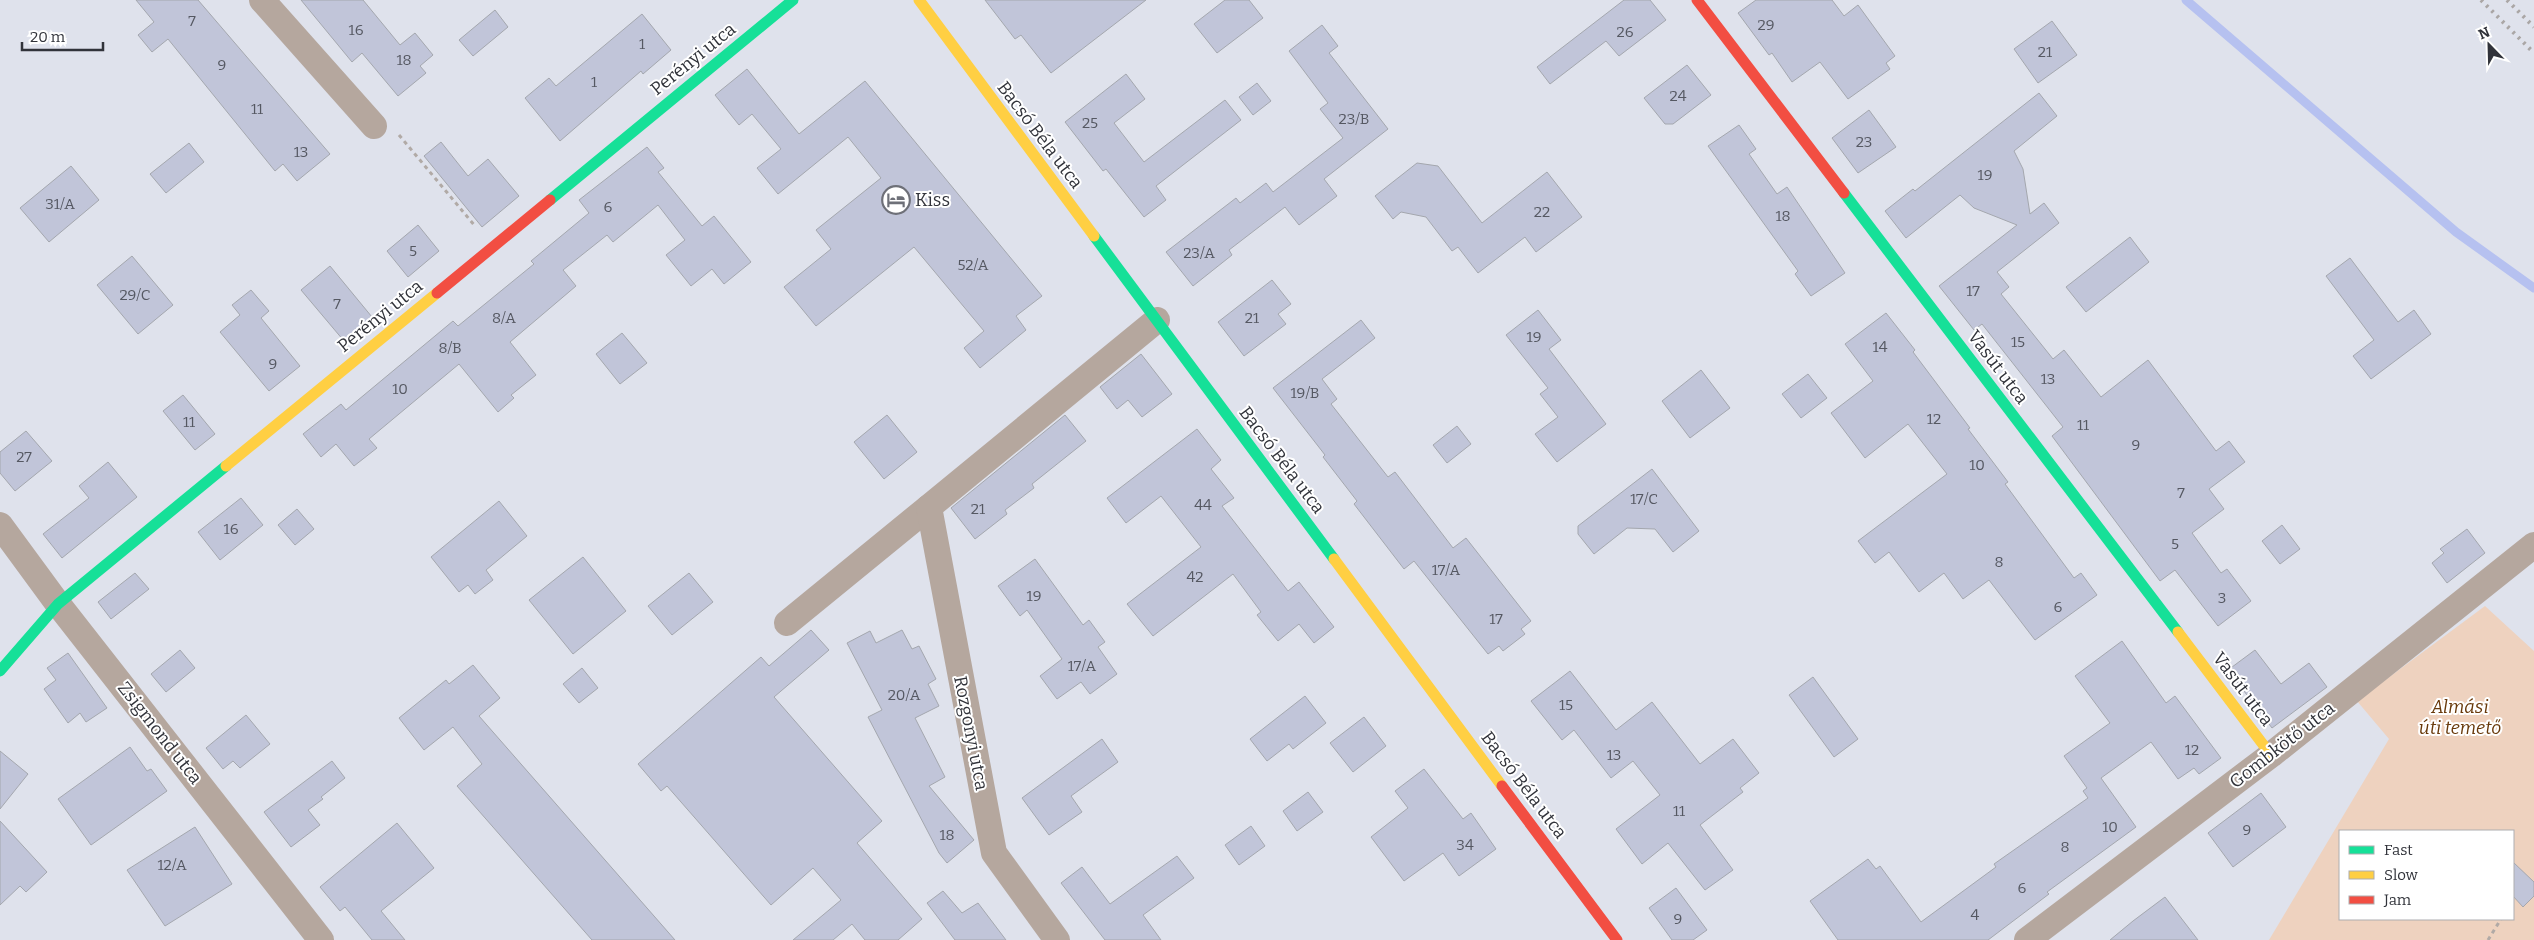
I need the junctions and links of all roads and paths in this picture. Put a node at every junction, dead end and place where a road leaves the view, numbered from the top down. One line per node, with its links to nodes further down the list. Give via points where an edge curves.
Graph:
1 (262, 0): 5 (street)
2 (793, 0): 6 (street, Perényi utca)
3 (919, 0): 7 (street, Bacsó Béla utca)
4 (1697, 0): 14 (street, Vasút utca)
5 (374, 126): 6 (path, via 388,121)
6 (492, 247): 11 (street, Perényi utca)
7 (1157, 320): 8 (street); 18 (street, Bacsó Béla utca)
8 (929, 507): 12 (street); 17 (street, Rozgonyi utca, via 994,853)
9 (0, 525): 11 (street, Zsigmond utca)
10 (2534, 545): 14 (street, Gombkötő utca)
11 (58, 604): 13 (street, Perényi utca); 16 (street, Zsigmond utca)
12 (787, 623)
13 (0, 671)
14 (2271, 755): 19 (street, Gombkötő utca)
15 (2499, 920): 20 (path)
16 (321, 940)
17 (1057, 940)
18 (1617, 940)
19 (2027, 940)
20 (2488, 940)

